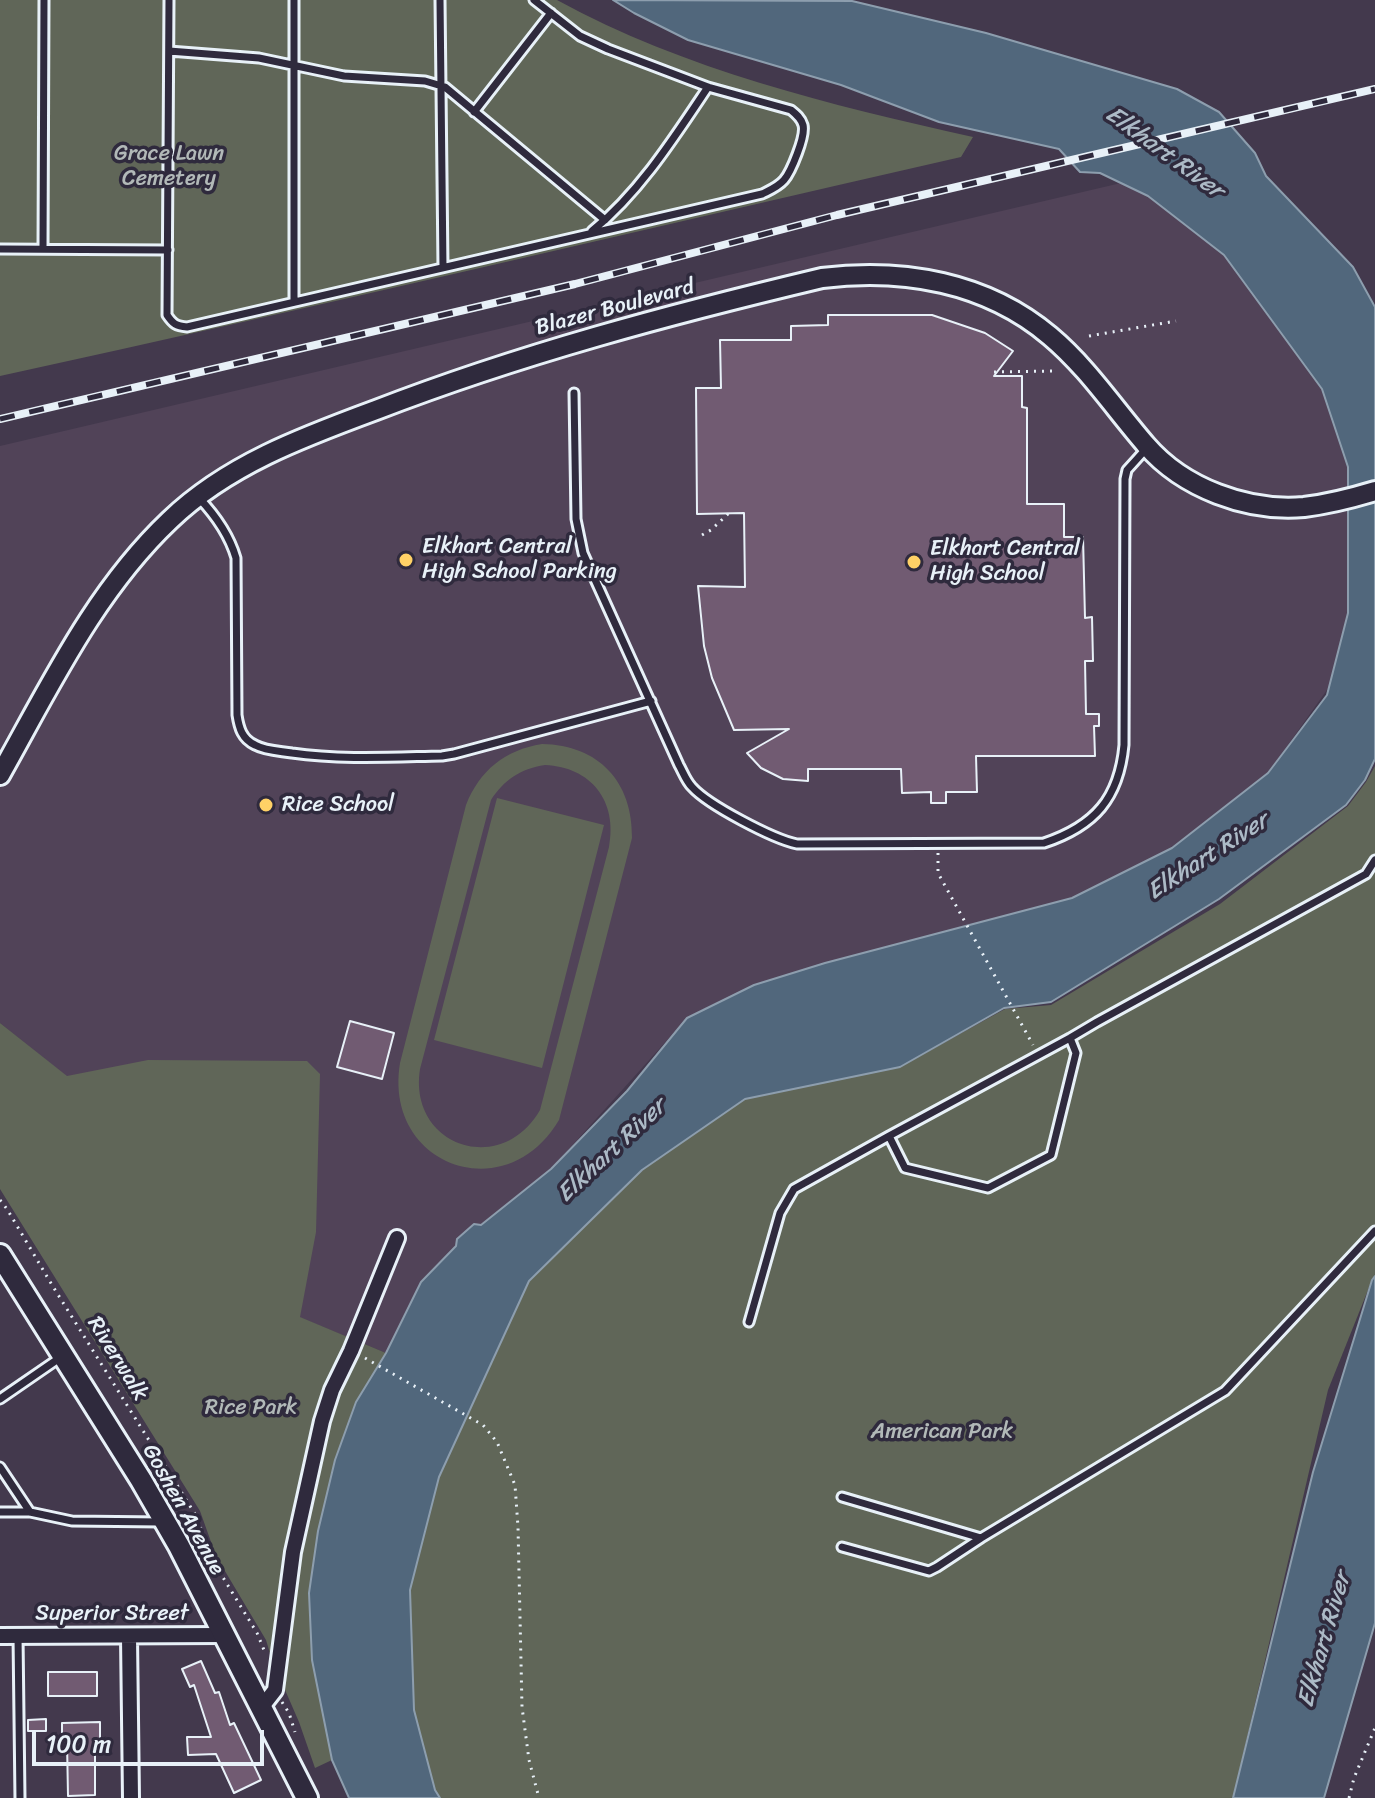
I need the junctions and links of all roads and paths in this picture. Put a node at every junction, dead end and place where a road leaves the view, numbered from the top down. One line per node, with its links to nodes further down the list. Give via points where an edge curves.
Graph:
1 (44, 0): 15 (lane)
2 (169, 0): 7 (lane)
3 (294, 0): 8 (lane)
4 (440, 0): 9 (lane)
5 (534, 0): 6 (lane)
6 (551, 13): 10 (lane, via 594,43); 11 (lane)
7 (169, 51): 8 (lane); 16 (lane)
8 (294, 65): 9 (lane); 18 (lane)
9 (441, 86): 11 (lane); 17 (lane)
10 (708, 87): 12 (lane, via 655,163); 13 (lane, via 798,116 804,135 787,177 762,194)
11 (474, 112): 12 (lane)
12 (605, 220): 13 (lane)
13 (590, 233): 17 (lane)
14 (0, 249): 15 (lane)
15 (43, 249): 16 (lane)
16 (168, 250): 18 (lane, via 167,315 177,326)
17 (443, 267): 18 (lane)
18 (294, 302)
19 (1176, 321): 20 (path)
20 (1089, 336)
21 (1055, 371): 22 (path)
22 (994, 372)
23 (574, 393): 29 (lane, via 579,538)
24 (1148, 448): 25 (main road, Blazer Boulevard, via 1196,485 1270,506 1302,507); 26 (main road, Blazer Boulevard, via 1082,367 1019,314 957,286 924,278 855,274 795,284 606,334 419,393 300,439); 31 (lane, via 1125,479 1124,745 1114,790 1084,824 1044,843)
25 (1375, 491)
26 (197, 496): 29 (lane, via 223,528 236,558 237,715 240,730 256,745 326,757 442,756); 30 (main road, Blazer Boulevard, via 110,586)
27 (729, 513): 28 (path)
28 (702, 535)
29 (651, 701): 31 (lane, via 690,786 770,836 797,844)
30 (0, 775)
31 (938, 845): 34 (path, via 938,873)
32 (1375, 860): 33 (lane, via 1366,874)
33 (1070, 1038): 34 (lane); 35 (lane, via 1076,1053 1051,1155 988,1188 905,1168)
34 (1039, 1055): 35 (lane)
35 (889, 1136): 40 (lane, via 794,1189 780,1213)
36 (0, 1200): 55 (path, Riverwalk, via 195,1514 209,1553 257,1633)
37 (1375, 1231): 49 (lane, via 1225,1391)
38 (397, 1238): 56 (street, via 322,1421 293,1552)
39 (0, 1255): 41 (main road, Goshen Avenue)
40 (749, 1322)
41 (64, 1356): 43 (lane); 48 (main road, Goshen Avenue)
42 (363, 1357): 63 (path, via 483,1425 497,1442 515,1485 522,1707)
43 (0, 1399)
44 (0, 1467): 47 (lane)
45 (842, 1497): 49 (lane)
46 (0, 1512): 47 (lane)
47 (30, 1512): 48 (lane, via 72,1521)
48 (165, 1522): 51 (main road, Goshen Avenue)
49 (981, 1538): 50 (lane, via 929,1571)
50 (842, 1547)
51 (224, 1635): 54 (street, Superior Street); 57 (main road, Goshen Avenue)
52 (0, 1636): 53 (street, Superior Street)
53 (18, 1636): 54 (street, Superior Street); 60 (lane)
54 (129, 1637): 61 (street)
55 (266, 1660)
56 (275, 1690): 57 (street); 59 (path)
57 (261, 1708): 62 (main road, Goshen Avenue)
58 (1375, 1728): 64 (path)
59 (295, 1732)
60 (20, 1798)
61 (131, 1798)
62 (307, 1798)
63 (539, 1798)
64 (1349, 1798)

